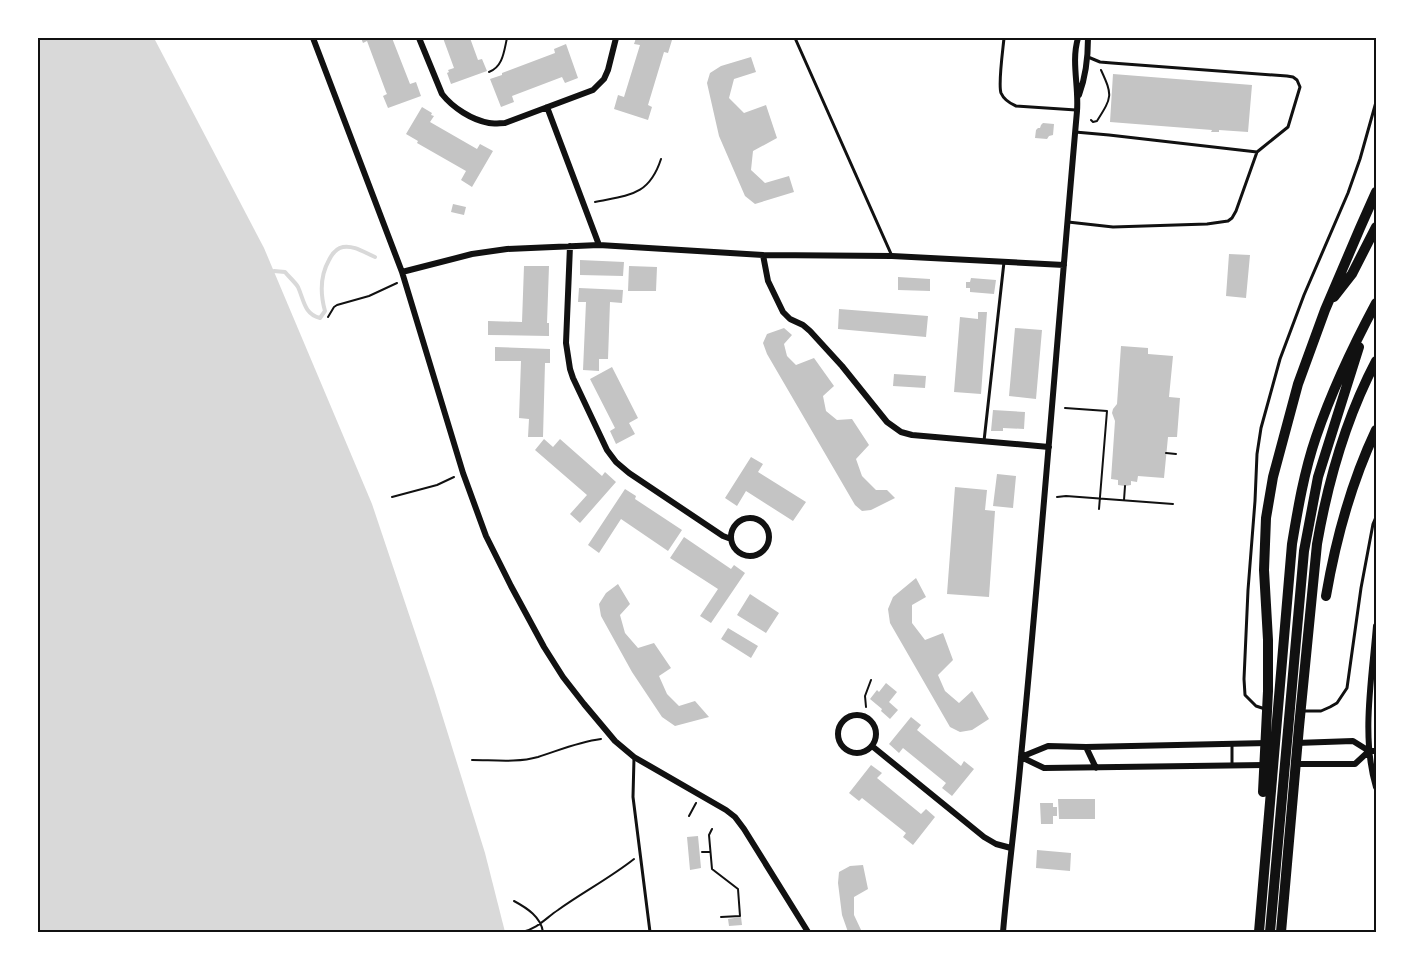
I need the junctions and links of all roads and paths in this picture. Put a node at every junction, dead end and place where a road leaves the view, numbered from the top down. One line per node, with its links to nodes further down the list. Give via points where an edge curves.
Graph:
1 (313, 38): 30 (street)
2 (419, 38): 14 (street, via 442,94 476,119 505,123)
3 (507, 38): 11 (path, via 501,62)
4 (616, 38): 14 (street, via 604,79 589,93)
5 (795, 38): 27 (lane)
6 (1004, 38): 15 (lane, via 1000,88 1005,99 1016,106)
7 (1078, 38): 12 (street, via 1074,58)
8 (1088, 38): 9 (street)
9 (1088, 57): 12 (street); 18 (lane, via 1100,62 1293,77 1300,87 1288,127)
10 (1098, 66): 16 (path, via 1110,98 1097,121)
11 (489, 72)
12 (1078, 99): 15 (street)
13 (1377, 102): 53 (lane, via 1348,194 1280,359 1261,428 1244,679 1245,695 1256,706 1321,711 1343,696 1350,679 1361,588)
14 (548, 107): 24 (street)
15 (1077, 111): 17 (street)
16 (1090, 120)
17 (1075, 132): 18 (lane); 22 (street)
18 (1257, 152): 22 (lane, via 1236,211 1228,221 1113,227)
19 (661, 159): 21 (path, via 651,181 642,189)
20 (1377, 192): 33 (highway)
21 (595, 202)
22 (1068, 222): 29 (street)
23 (1377, 227): 33 (highway, via 1352,274)
24 (599, 245): 25 (street); 26 (street)
25 (570, 246): 30 (street, via 472,254); 54 (street, via 568,360 607,450 629,472)
26 (763, 255): 27 (street); 41 (street, via 768,281 783,312 810,331 887,422 912,435)
27 (892, 256): 28 (street)
28 (1004, 262): 29 (street); 41 (lane)
29 (1064, 265): 42 (street)
30 (402, 272): 31 (street)
31 (405, 280): 35 (path, via 337,305); 45 (street)
32 (1377, 302): 34 (highway)
33 (1325, 310): 70 (highway, via 1298,384 1266,518 1268,691)
34 (1371, 314): 38 (highway); 81 (highway, via 1331,396 1316,438 1292,544)
35 (328, 317)
36 (1377, 354): 38 (highway)
37 (1377, 361): 87 (highway, via 1348,425 1317,544)
38 (1341, 405): 81 (highway, via 1318,477 1304,551)
39 (1065, 408): 49 (path, via 1107,411)
40 (1377, 430): 55 (highway, via 1347,504)
41 (984, 441): 42 (street)
42 (1049, 447): 65 (street)
43 (1166, 453): 44 (path)
44 (1176, 454)
45 (463, 473): 47 (path, via 437,485); 59 (street, via 486,536 544,647)
46 (1125, 486): 50 (path)
47 (392, 497)
48 (1057, 497): 49 (path)
49 (1100, 498): 50 (path); 52 (path)
50 (1124, 500): 51 (path)
51 (1173, 504)
52 (1099, 509)
53 (1377, 517)
54 (731, 539): 54 (street, via 736,550 752,556 767,546 769,533 763,522 751,517 738,521)
55 (1326, 596)
56 (1377, 626): 63 (street, via 1368,731)
57 (871, 681): 58 (path, via 866,691)
58 (866, 707)
59 (612, 738): 64 (street); 66 (path, via 579,742 536,758)
60 (1232, 744): 62 (street); 63 (street, via 1353,741); 67 (lane)
61 (872, 746): 61 (street, via 862,752 845,749 838,733 843,722 854,715 872,721 877,733); 74 (street, via 984,837)
62 (1086, 747): 65 (street, via 1048,746); 68 (street)
63 (1373, 751): 67 (street, via 1355,764); 69 (street)
64 (634, 757): 71 (street); 77 (lane, via 633,797)
65 (1021, 757): 68 (street, via 1044,768); 74 (street)
66 (472, 760)
67 (1232, 765): 68 (street)
68 (1096, 768)
69 (1377, 787)
70 (1263, 792)
71 (701, 795): 72 (path); 85 (street, via 739,822)
72 (689, 816)
73 (712, 829): 76 (path)
74 (1011, 848): 86 (street)
75 (702, 852): 76 (path)
76 (711, 852): 79 (path, via 712,868 738,889 740,916)
77 (640, 853): 80 (path); 84 (lane)
78 (514, 901): 80 (path)
79 (721, 917)
80 (541, 923): 82 (path); 83 (path)
81 (1263, 932)
82 (522, 933)
83 (543, 933)
84 (651, 933)
85 (808, 933)
86 (1003, 933)
87 (1281, 933)

